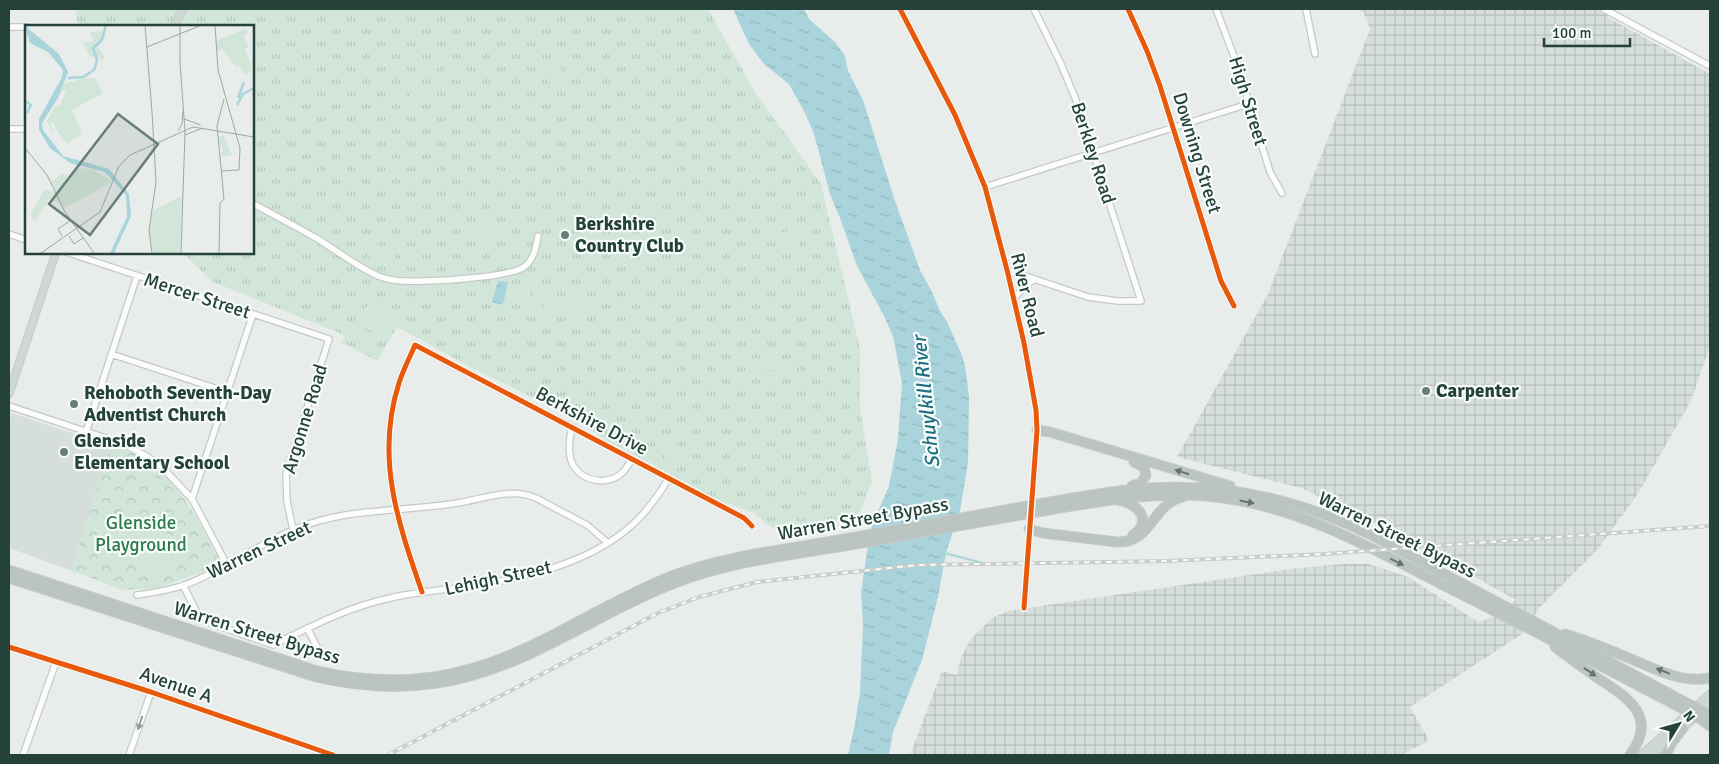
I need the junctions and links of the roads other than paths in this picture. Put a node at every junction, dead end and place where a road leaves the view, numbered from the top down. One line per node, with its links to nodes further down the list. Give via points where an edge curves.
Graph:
1 (183, 9): 8 (main road)
2 (900, 9): 18 (street, River Road, via 955,115)
3 (1034, 9): 17 (street, Berkley Road, via 1069,82)
4 (1128, 9): 15 (street, Downing Street, via 1155,71)
5 (1216, 9): 13 (street, High Street)
6 (1306, 9): 11 (street)
7 (1604, 9): 12 (street)
8 (175, 25)
9 (25, 27): 10 (street)
10 (9, 28)
11 (1315, 54)
12 (1710, 66)
13 (1248, 104): 15 (street); 19 (street, High Street, via 1270,172)
14 (9, 128): 16 (street)
15 (1173, 128): 17 (street); 30 (street, Downing Street, via 1221,280)
16 (25, 129)
17 (1093, 152): 18 (street); 28 (street, Berkley Road, via 1141,301 1088,297)
18 (985, 187): 26 (street, River Road)
19 (1282, 193)
20 (254, 204): 22 (street, via 368,271 396,280 481,276 516,270 524,267 532,257)
21 (9, 234): 23 (street)
22 (538, 236)
23 (25, 240)
24 (55, 254): 35 (main road)
25 (72, 254): 27 (street, Mercer Street)
26 (1007, 270): 28 (street); 29 (street, River Road)
27 (137, 276): 31 (street, Mercer Street); 33 (street)
28 (1034, 279): 29 (street)
29 (1014, 299): 38 (street, River Road, via 1034,397)
30 (1234, 306)
31 (253, 314): 32 (street, Mercer Street); 34 (street)
32 (329, 339): 51 (street, Argonne Road, via 286,474 286,501)
33 (111, 354): 34 (street); 39 (street)
34 (227, 392): 45 (street)
35 (9, 394)
36 (9, 406): 39 (street)
37 (572, 427): 40 (street, Berkshire Drive); 40 (street, via 569,438 571,459 575,468 589,480 613,478 623,472); 48 (street, Berkshire Drive, via 416,345 399,383 390,420 388,464)
38 (1037, 430): 42 (highway, via 1144,468 1146,475 1143,480); 44 (highway, one-way to 38); 50 (street, River Road)
39 (86, 432): 45 (street, via 124,444 148,456)
40 (632, 459): 41 (street, Berkshire Drive)
41 (669, 478): 49 (street, Berkshire Drive, via 744,518); 52 (street, Lehigh Street, via 640,518)
42 (1117, 491): 44 (highway, Warren Street Bypass, via 1190,487); 47 (highway, Warren Street Bypass)
43 (1198, 496): 46 (highway, Warren Street Bypass, via 1150,495); 50 (highway, via 1168,504 1144,533 1127,542); 60 (highway, Warren Street Bypass, one-way to 60, via 1244,501 1305,518)
44 (1262, 496): 60 (highway, Warren Street Bypass, via 1308,508 1355,528)
45 (192, 499): 54 (street)
46 (1104, 500): 47 (highway, Warren Street Bypass); 50 (highway, via 1124,501 1136,508 1142,521 1138,531 1122,538)
47 (1043, 507): 53 (highway, Warren Street Bypass, bridge)
48 (395, 509): 51 (street, Warren Street, via 348,514); 52 (street, Warren Street, via 458,503 509,493 530,496 587,526); 58 (street)
49 (752, 526)
50 (1029, 529): 61 (street, River Road)
51 (293, 530): 54 (street, Warren Street)
52 (608, 543): 58 (street, Lehigh Street, via 578,559 528,574)
53 (839, 543): 55 (highway, Warren Street Bypass, via 739,557 684,572 640,590 500,660 459,672 408,680 356,678 301,666); 56 (highway, Warren Street Bypass, via 686,579 643,596 502,666 461,679 408,687 366,686 307,675)
54 (226, 566): 57 (street, Warren Street)
55 (9, 570)
56 (9, 578)
57 (183, 585): 59 (street, Warren Street); 62 (street, Lehigh Street, via 205,621 273,645)
58 (422, 592): 62 (street, Lehigh Street, via 359,606)
59 (137, 595)
60 (1496, 607): 63 (highway, Warren Street Bypass)
61 (1024, 608)
62 (307, 628): 65 (street)
63 (1540, 630): 67 (highway, one-way to 63, via 1693,680 1676,676 1592,642); 71 (highway, Warren Street Bypass, bridge); 76 (highway, one-way to 76, via 1579,665 1634,705 1641,729 1639,742)
64 (9, 647): 66 (street, Avenue A)
65 (322, 656)
66 (56, 662): 68 (street, Avenue A); 73 (street)
67 (1710, 678)
68 (150, 692): 74 (street, one-way to 74); 75 (street, Avenue A)
69 (1710, 694): 77 (main road)
70 (1710, 704): 72 (main road)
71 (1708, 720)
72 (1682, 728): 78 (main road); 79 (highway)
73 (23, 755)
74 (129, 755)
75 (333, 755)
76 (1630, 755)
77 (1641, 755)
78 (1652, 755)
79 (1666, 755)

